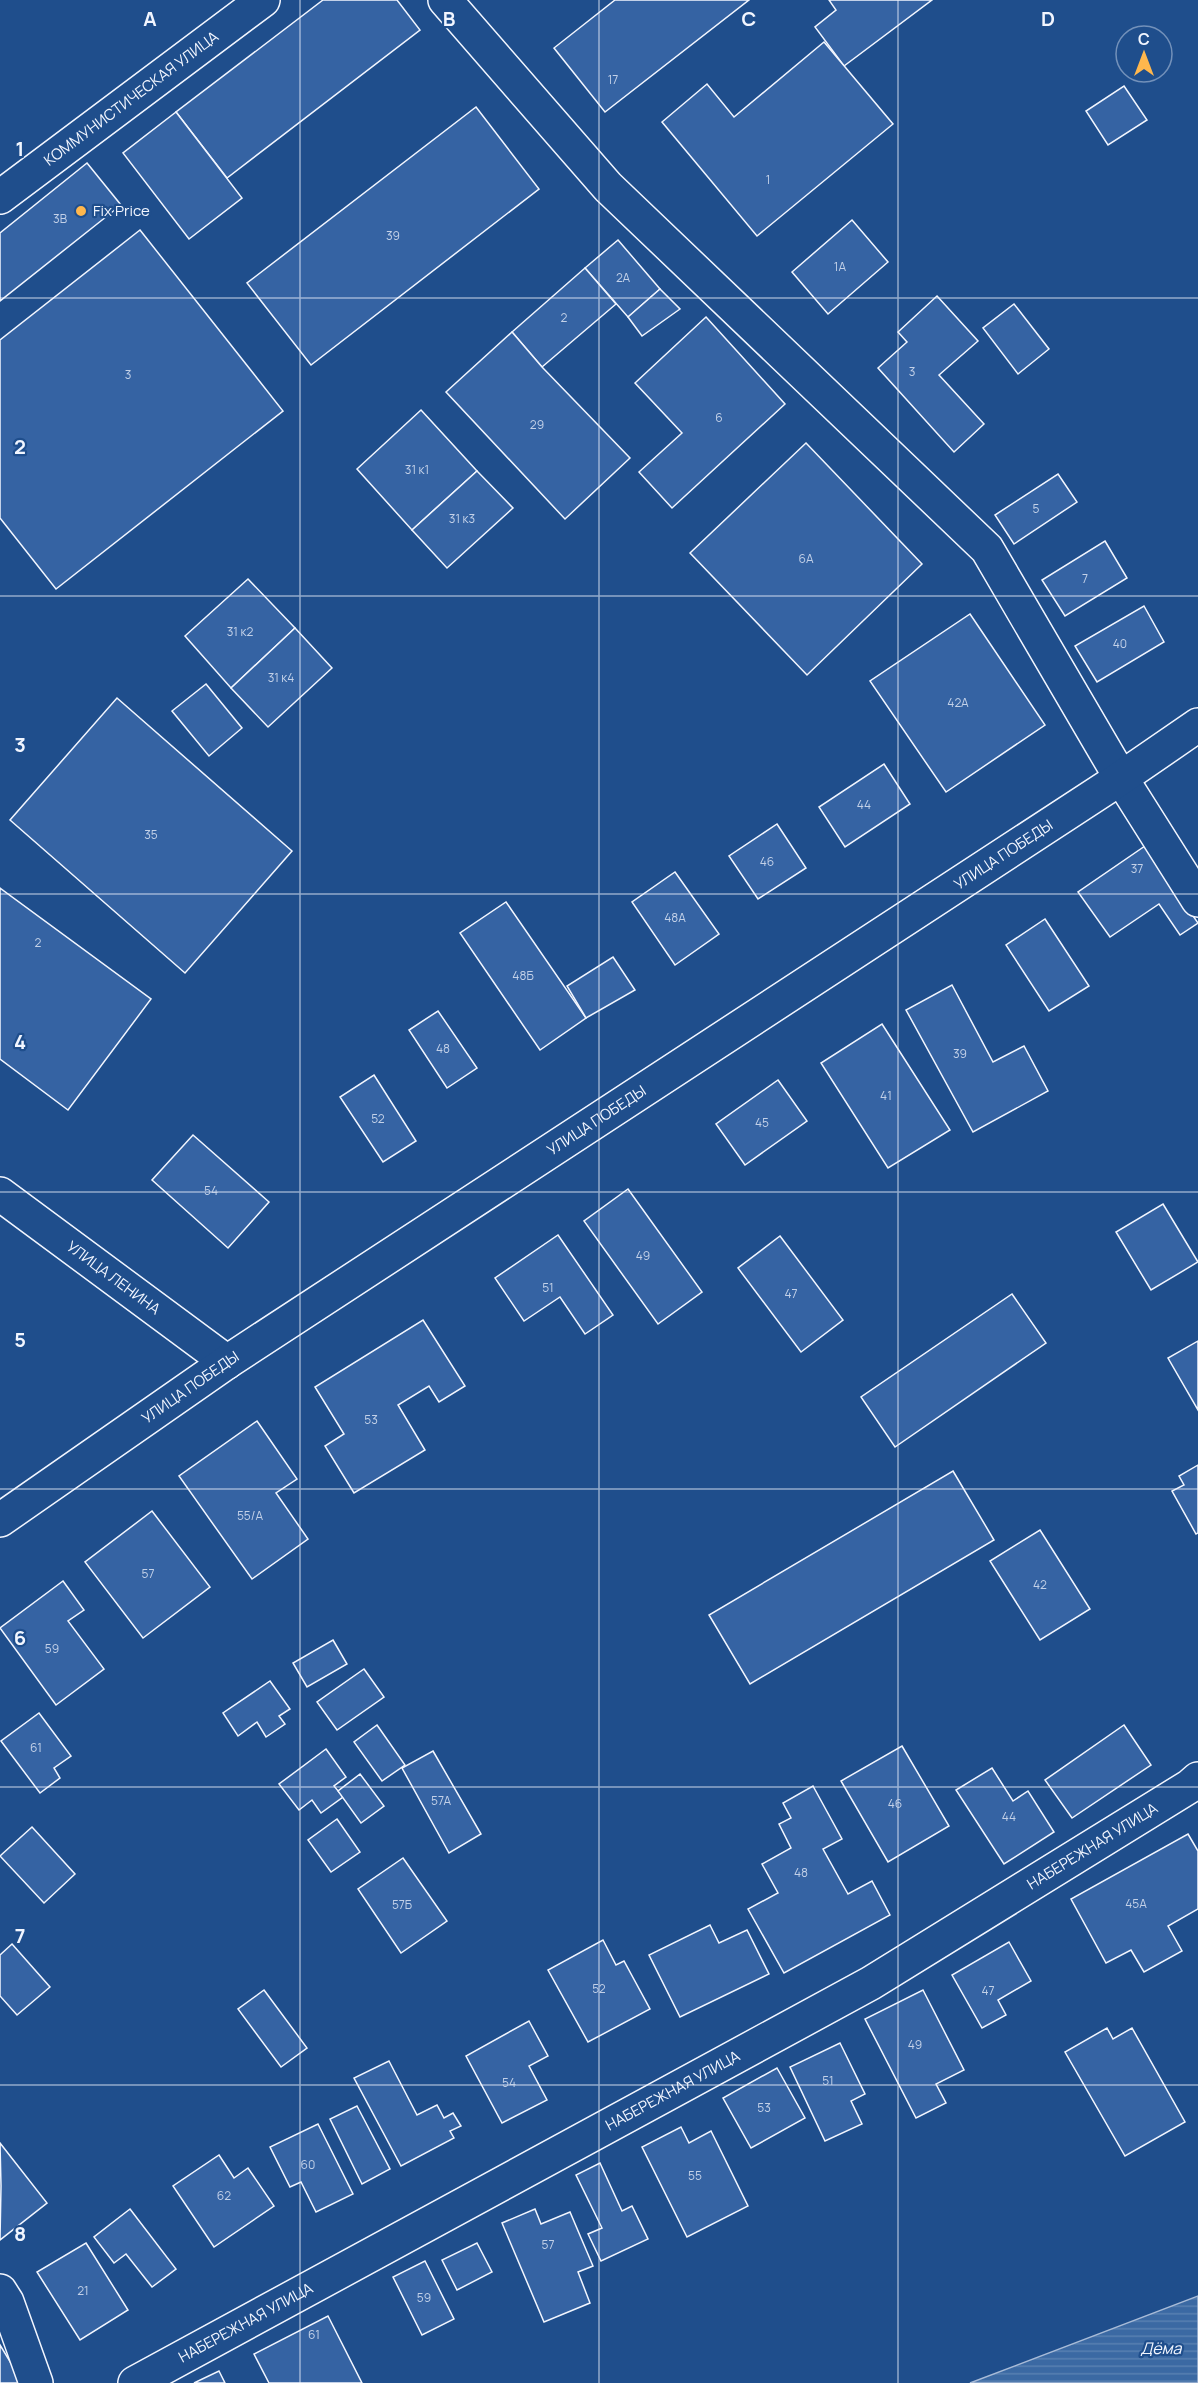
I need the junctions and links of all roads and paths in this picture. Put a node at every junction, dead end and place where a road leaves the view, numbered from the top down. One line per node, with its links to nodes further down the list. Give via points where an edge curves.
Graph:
1 (262, 0): 3 (street, КОММУНИСТИЧЕСКАЯ УЛИЦА)
2 (445, 0): 5 (street, via 608,187 987,549)
3 (0, 197)
4 (1198, 725): 5 (street, УЛИЦА ПОБЕДЫ)
5 (1121, 778): 6 (street); 8 (street, УЛИЦА ПОБЕДЫ)
6 (1198, 900)
7 (0, 1194): 8 (street, УЛИЦА ЛЕНИНА)
8 (227, 1362): 9 (street, УЛИЦА ПОБЕДЫ)
9 (0, 1520)
10 (1195, 1786): 13 (street, НАБЕРЕЖНАЯ УЛИЦА, via 871,1983)
11 (0, 2291): 12 (street)
12 (36, 2383)
13 (135, 2383)

